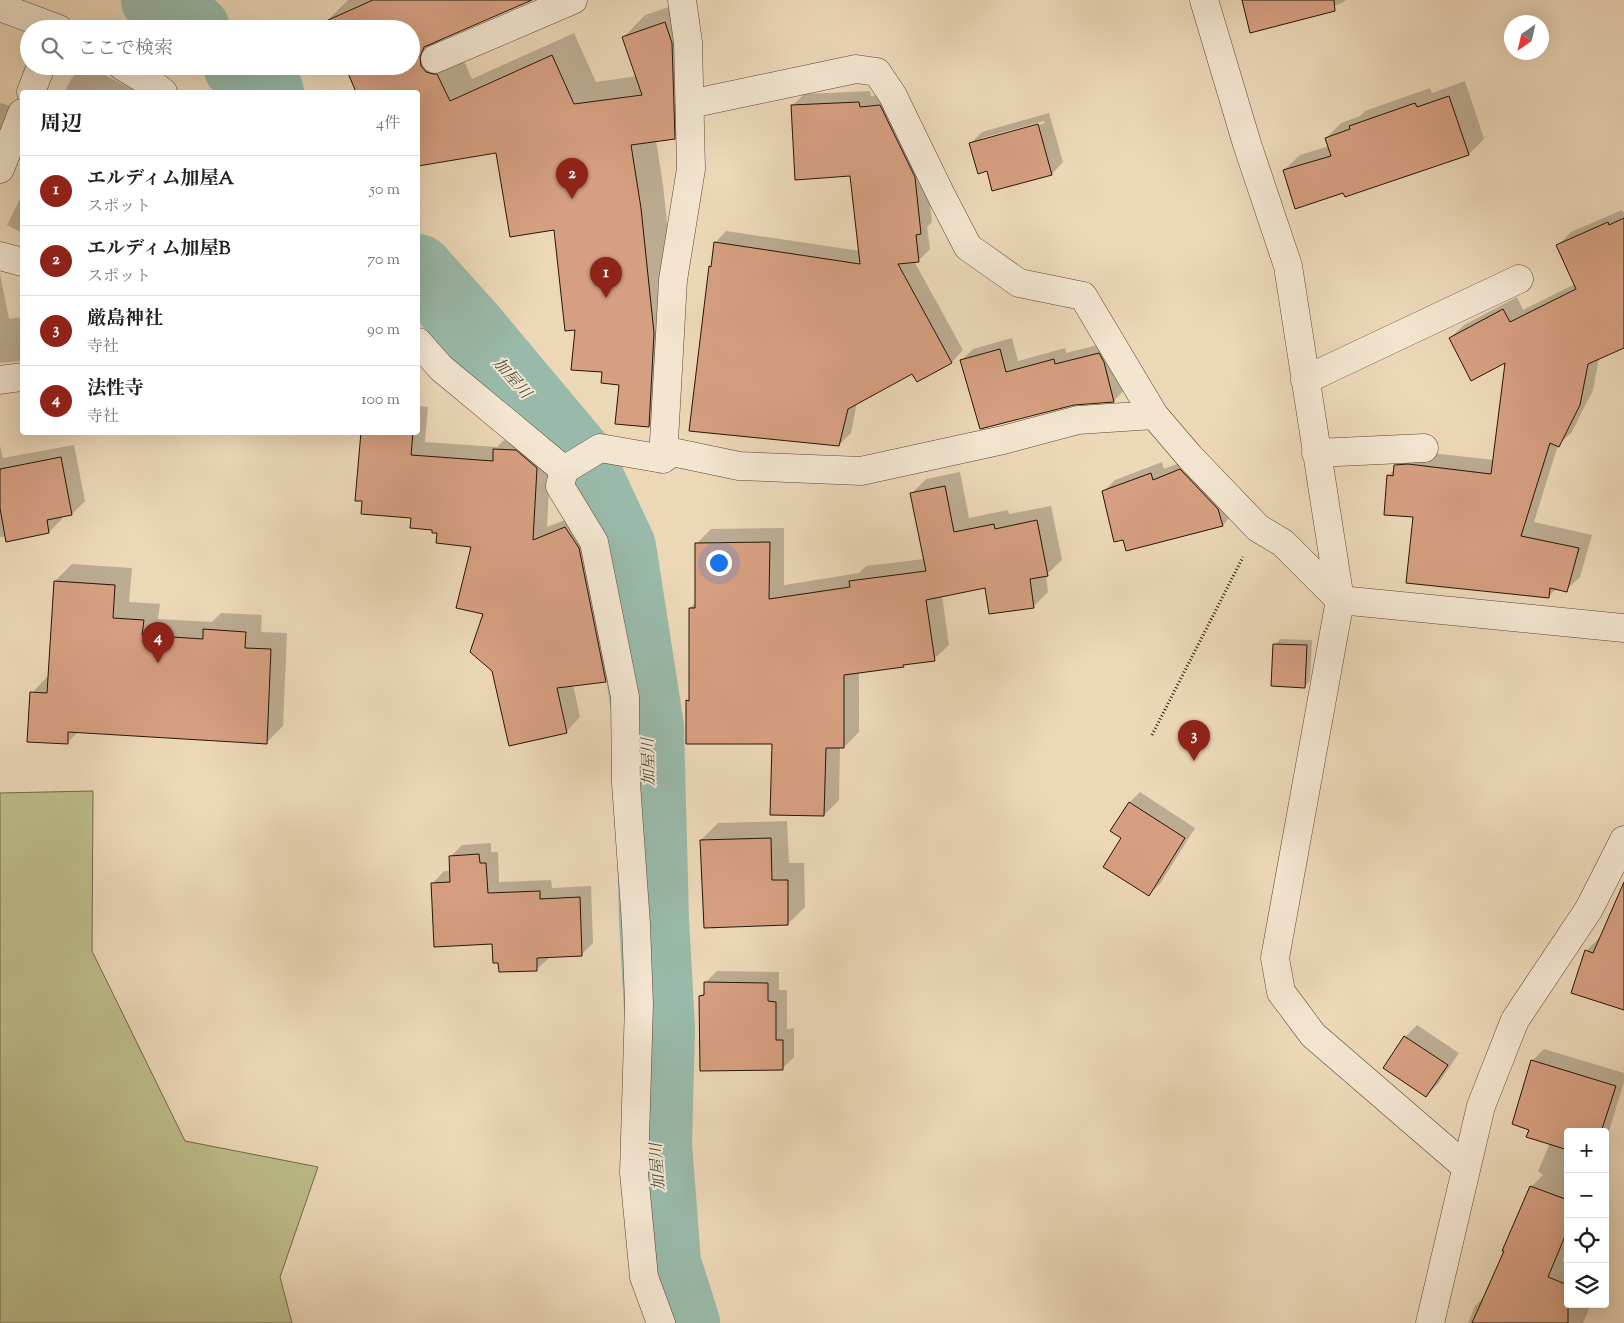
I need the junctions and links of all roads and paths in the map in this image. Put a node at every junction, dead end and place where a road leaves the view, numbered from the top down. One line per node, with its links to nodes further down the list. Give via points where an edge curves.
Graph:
1 (573, 0): 6 (street)
2 (682, 0): 11 (street, via 688,42)
3 (1204, 0): 21 (street, via 1288,266)
4 (0, 7): 5 (street)
5 (35, 20)
6 (435, 59)
7 (37, 75): 9 (street)
8 (137, 75): 10 (street)
9 (31, 90)
10 (160, 90)
11 (690, 104): 22 (street, via 856,69 877,72 893,96 968,247 1019,283 1083,296); 25 (street, via 691,169 673,280)
12 (20, 118): 13 (street)
13 (0, 169)
14 (0, 256): 15 (street)
15 (20, 261)
16 (1519, 280): 21 (street)
17 (420, 347): 18 (street)
18 (429, 368): 26 (street)
19 (20, 377): 20 (street)
20 (0, 380)
21 (1305, 380): 24 (street)
22 (1154, 415): 25 (street, via 1078,420 861,471 739,466 672,452); 27 (street)
23 (1424, 448): 24 (street)
24 (1316, 453): 28 (street)
25 (663, 459): 26 (street, via 600,448)
26 (564, 470): 33 (street, via 560,486 594,542 625,697 626,783 639,1004 634,1173 644,1277)
27 (1258, 528): 28 (street, via 1283,542); 30 (path)
28 (1340, 600): 29 (street); 32 (street, via 1275,958 1281,992 1313,1035)
29 (1624, 628)
30 (1152, 735)
31 (1624, 840): 32 (street, via 1589,909 1515,1020 1481,1106)
32 (1466, 1168): 34 (street)
33 (661, 1323)
34 (1430, 1323)

